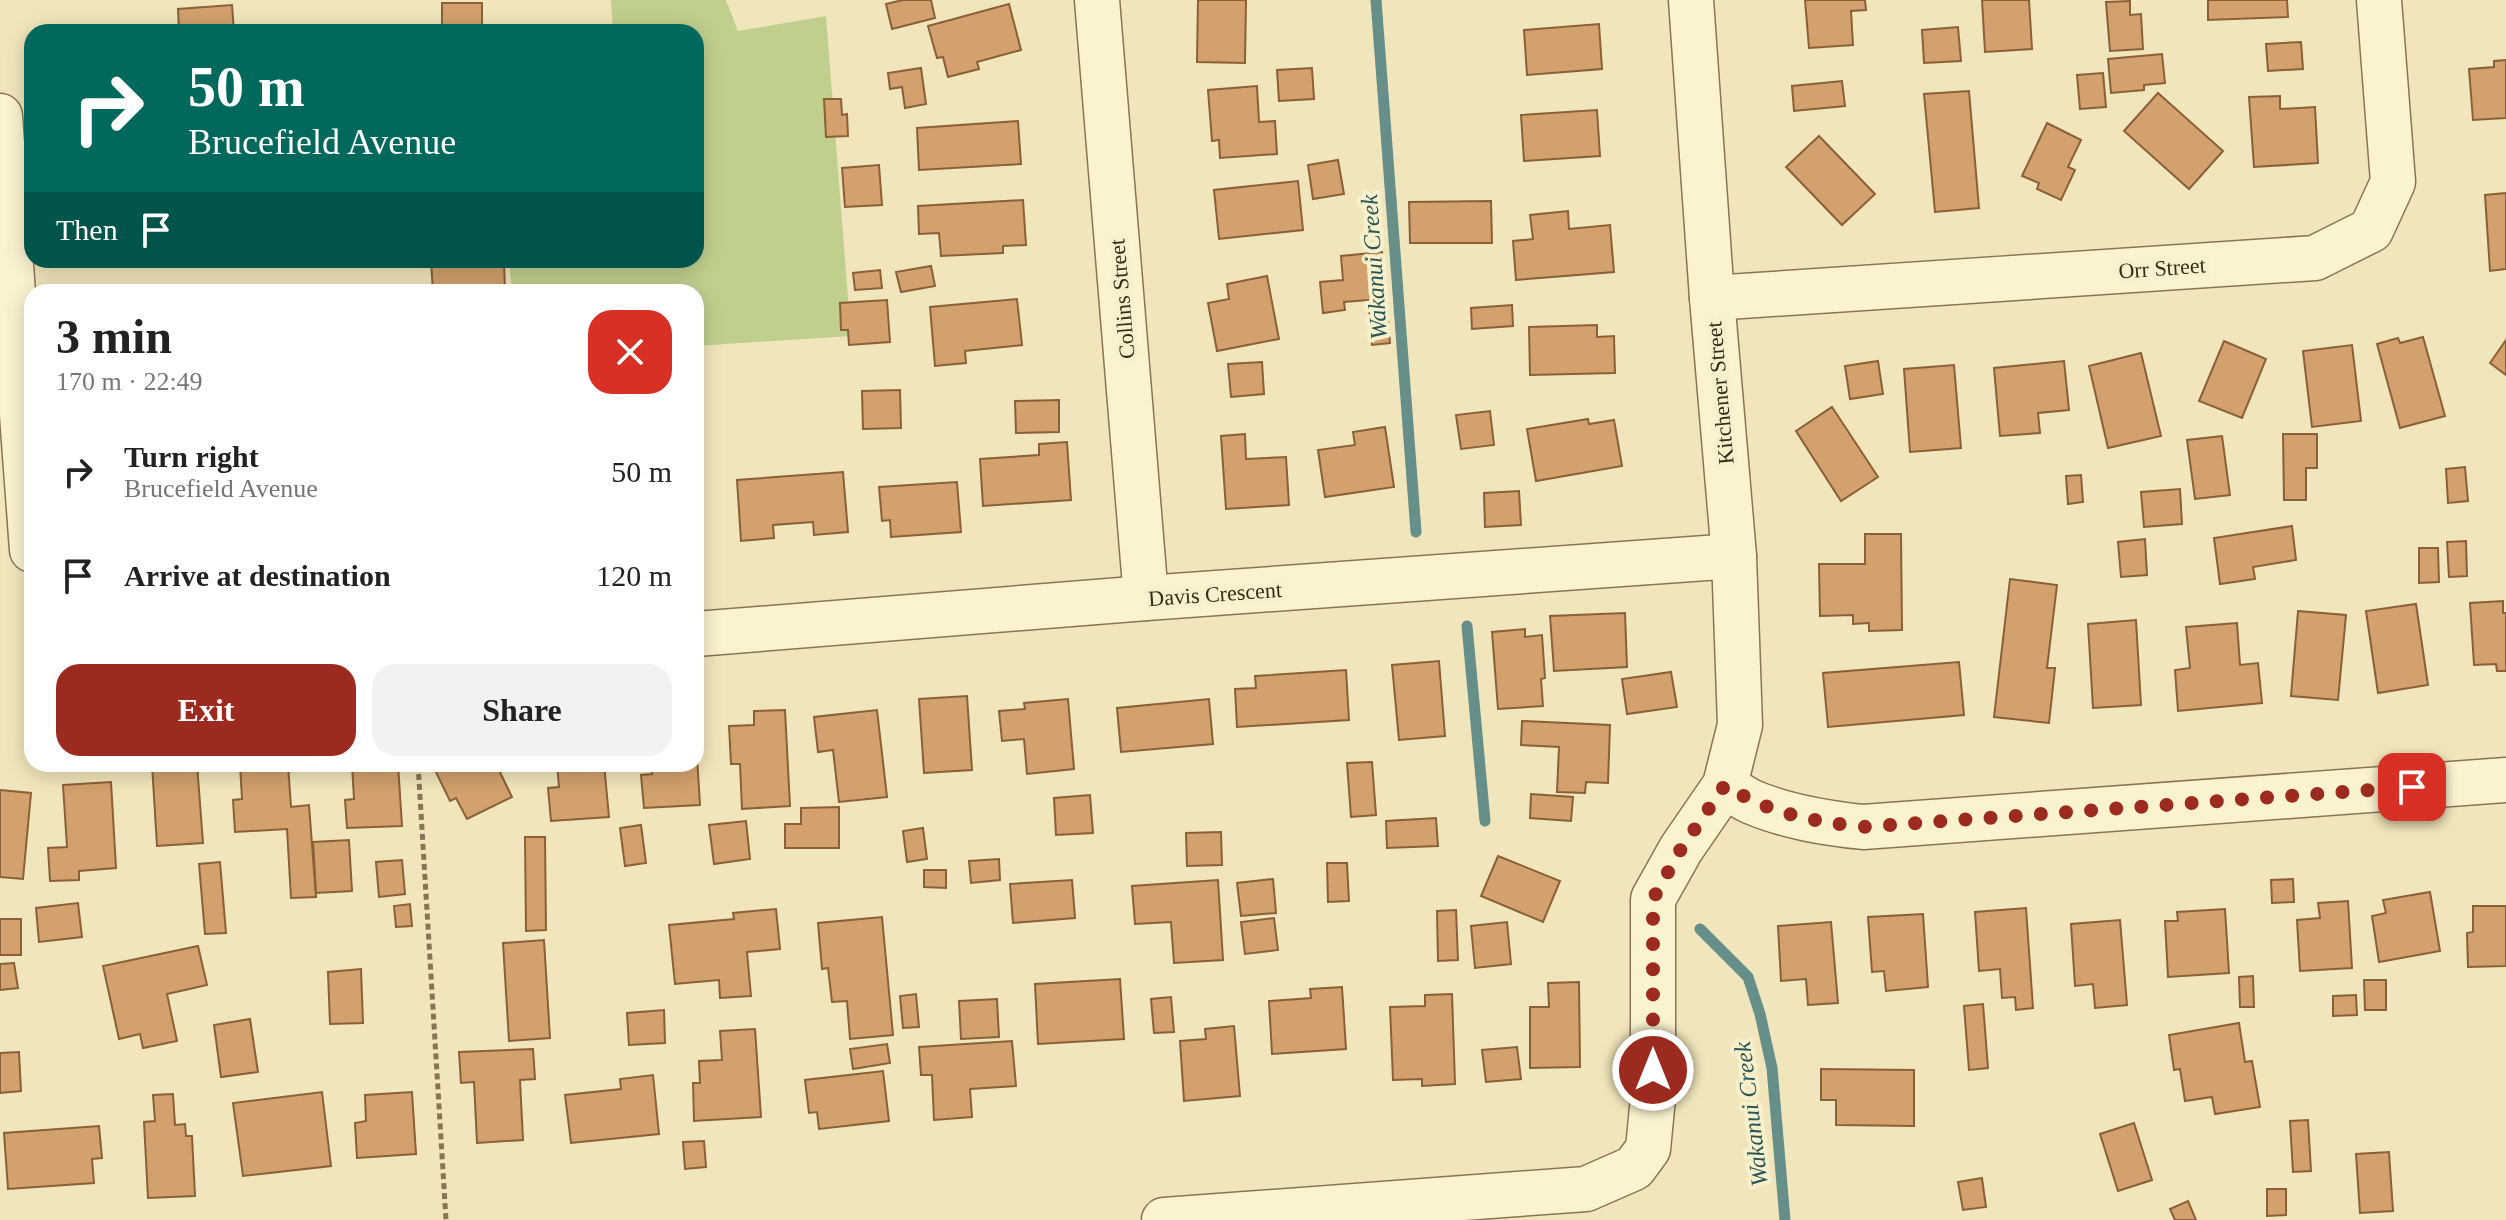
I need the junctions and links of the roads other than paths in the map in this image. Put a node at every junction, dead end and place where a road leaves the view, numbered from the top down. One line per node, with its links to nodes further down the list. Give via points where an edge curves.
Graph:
1 (1097, 0): 8 (street, Collins Street)
2 (1691, 0): 5 (street, Kitchener Street)
3 (2379, 0): 5 (street, Orr Street, via 2393,182 2371,230 2315,258)
4 (0, 116): 6 (street)
5 (1712, 298): 7 (street, Kitchener Street)
6 (24, 442)
7 (1734, 556): 8 (street, Davis Crescent); 11 (street, Kitchener Street, via 1740,725)
8 (1146, 598): 9 (street, Davis Crescent)
9 (704, 633)
10 (2506, 780): 11 (street, via 1863,827 1780,811)
11 (1725, 785): 12 (street, via 1653,899 1653,1098 1648,1149 1634,1168 1586,1189)
12 (1164, 1220)

